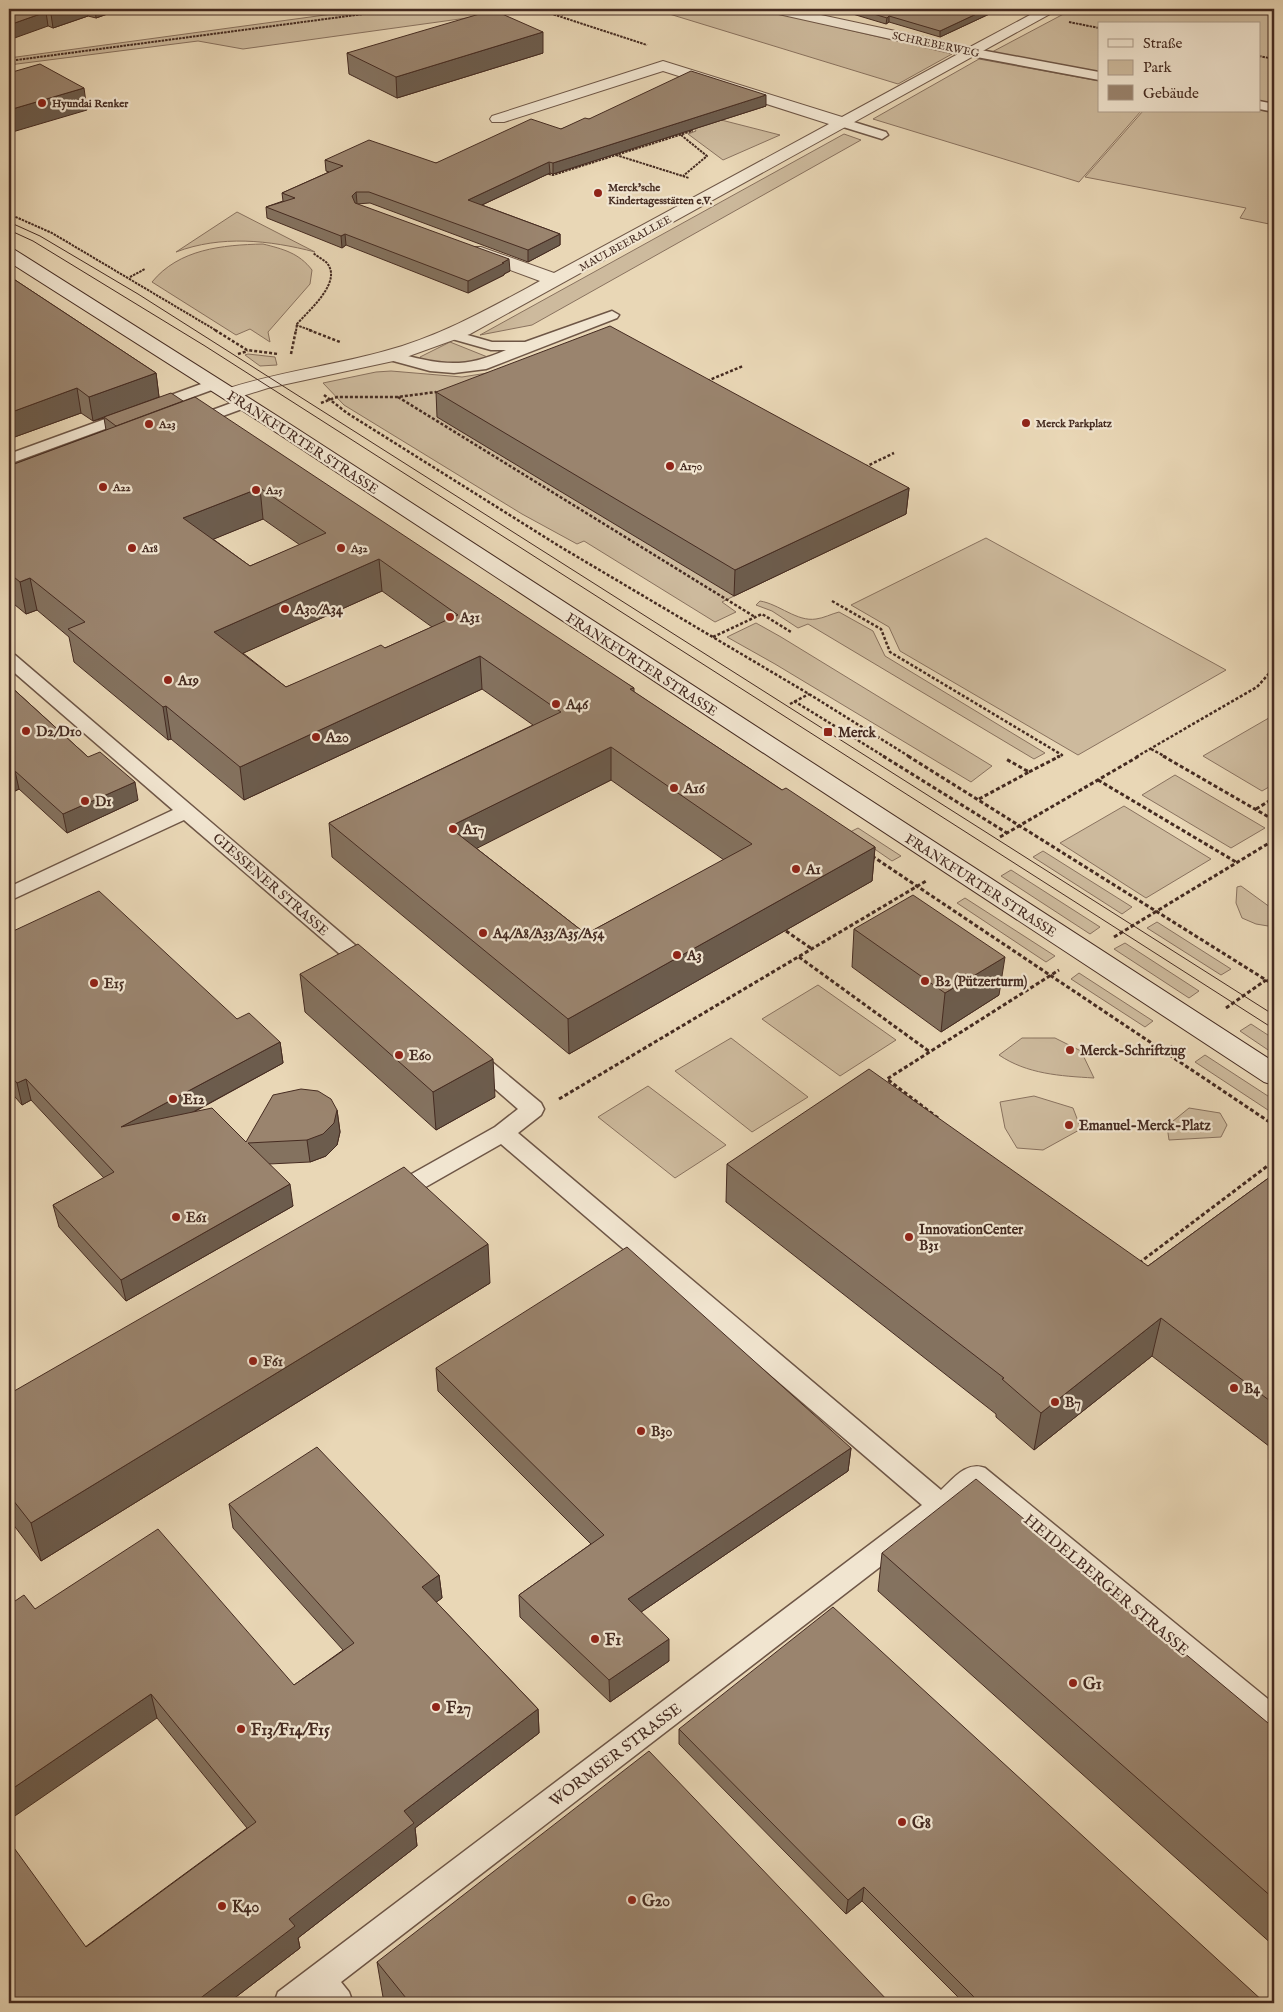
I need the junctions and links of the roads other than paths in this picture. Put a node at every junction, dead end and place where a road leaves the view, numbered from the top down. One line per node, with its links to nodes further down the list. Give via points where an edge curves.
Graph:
1 (774, 9): 3 (street, SCHREBERWEG)
2 (1052, 9): 3 (street, MAULBEERALLEE)
3 (970, 52): 4 (lane, SCHREBERWEG); 8 (street, MAULBEERALLEE)
4 (1098, 76)
5 (1260, 105): 6 (lane)
6 (1274, 108)
7 (498, 119): 8 (street, via 663,66)
8 (844, 123): 9 (lane); 12 (street, MAULBEERALLEE)
9 (882, 135)
10 (454, 243): 12 (street)
11 (9, 254): 17 (street, FRANKFURTER STRASSE)
12 (556, 280): 14 (street, MAULBEERALLEE)
13 (612, 315): 15 (lane)
14 (450, 334): 15 (lane, via 491,346); 16 (street, MAULBEERALLEE)
15 (528, 346): 16 (lane, via 486,365 454,369 430,367)
16 (391, 356): 17 (street, MAULBEERALLEE, via 263,383)
17 (230, 394): 18 (lane); 19 (lane); 25 (street, FRANKFURTER STRASSE)
18 (183, 426)
19 (9, 459)
20 (9, 659): 21 (lane, GIESSENER STRASSE)
21 (187, 811): 22 (lane); 23 (lane, GIESSENER STRASSE)
22 (9, 896)
23 (382, 980)
24 (458, 1045): 26 (lane, via 544,1106)
25 (1274, 1075)
26 (503, 1133): 27 (lane); 28 (lane)
27 (373, 1207)
28 (941, 1505): 29 (lane, HEIDELBERGER STRASSE, via 976,1475); 30 (lane, WORMSER STRASSE)
29 (1274, 1721)
30 (320, 1980): 31 (lane, WORMSER STRASSE); 32 (lane)
31 (289, 2003)
32 (338, 2003)

